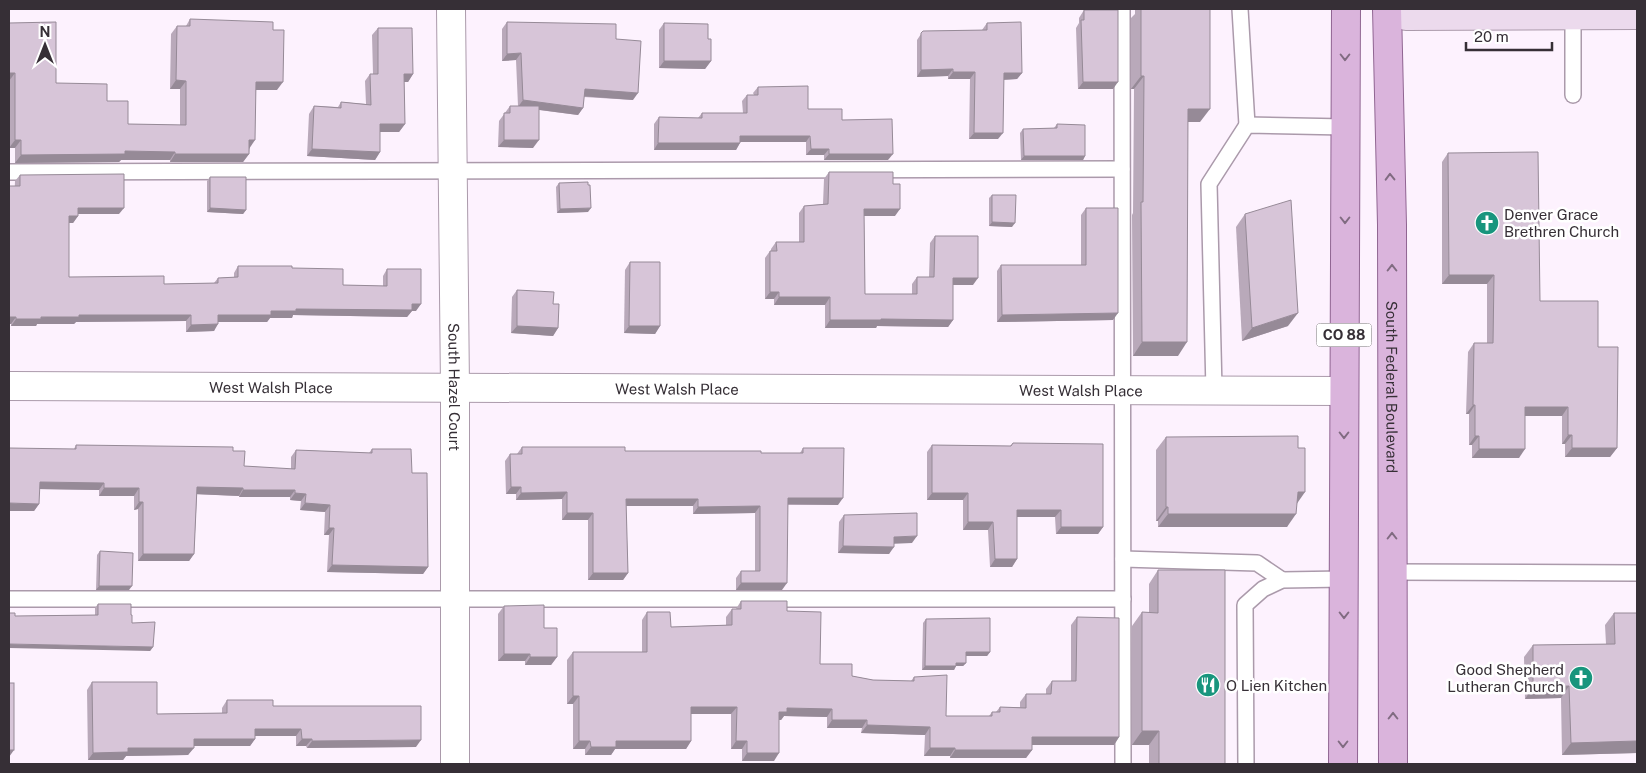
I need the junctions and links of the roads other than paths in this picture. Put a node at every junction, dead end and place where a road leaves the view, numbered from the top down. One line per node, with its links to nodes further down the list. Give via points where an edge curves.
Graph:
1 (451, 9): 15 (street, South Hazel Court)
2 (1122, 9): 13 (lane)
3 (1240, 9): 11 (lane)
4 (1346, 9): 12 (main road, CO 88, one-way to 12)
5 (1387, 9): 22 (main road, South Federal Boulevard / CO 88, one-way to 5, via 1392,225)
6 (1394, 9): 8 (street, via 1406,16)
7 (1602, 12): 8 (street); 9 (street)
8 (1573, 15): 10 (lane)
9 (1637, 15)
10 (1573, 95)
11 (1247, 125): 12 (lane); 19 (lane, via 1210,184)
12 (1345, 128): 20 (main road, CO 88, one-way to 20)
13 (1122, 169): 15 (lane); 18 (lane)
14 (9, 172): 15 (lane)
15 (452, 172): 17 (street, South Hazel Court)
16 (9, 386): 17 (street, West Walsh Place)
17 (455, 388): 18 (street, West Walsh Place); 27 (street, South Hazel Court)
18 (1122, 390): 19 (street, West Walsh Place); 21 (lane)
19 (1214, 390): 20 (street, West Walsh Place)
20 (1344, 391): 24 (main road, CO 88, one-way to 24)
21 (1123, 559): 25 (lane, via 1257,563); 28 (lane)
22 (1392, 572): 23 (lane); 33 (main road, South Federal Boulevard / CO 88, one-way to 22)
23 (1637, 573)
24 (1344, 579): 25 (lane); 32 (main road, CO 88, one-way to 32)
25 (1282, 580): 31 (lane, via 1262,589 1245,604)
26 (9, 599): 27 (lane)
27 (455, 599): 28 (lane); 29 (street, South Hazel Court)
28 (1123, 599): 30 (lane)
29 (455, 764)
30 (1123, 764)
31 (1246, 764)
32 (1343, 764)
33 (1393, 764)

